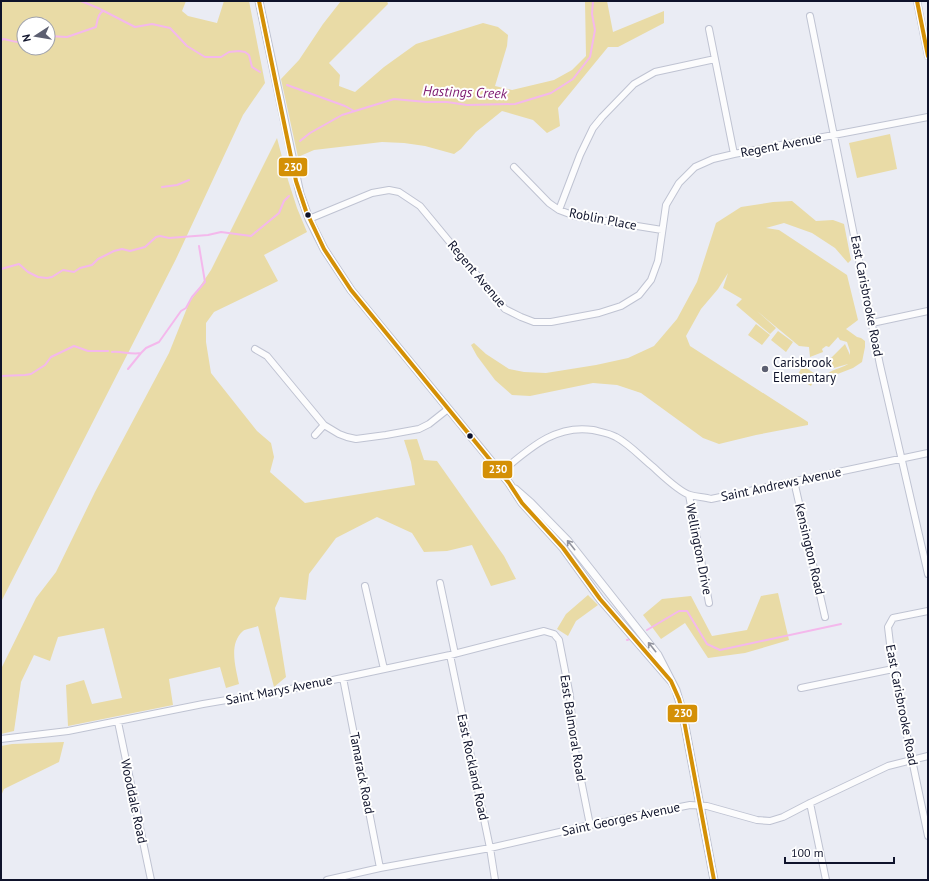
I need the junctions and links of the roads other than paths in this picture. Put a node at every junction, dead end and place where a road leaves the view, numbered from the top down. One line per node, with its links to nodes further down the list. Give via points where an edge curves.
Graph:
1 (259, 1): 12 (street, via 296,181)
2 (917, 1): 5 (street)
3 (810, 16): 8 (street, East Carisbrooke Road)
4 (709, 29): 6 (street)
5 (928, 56)
6 (715, 59): 9 (street); 11 (street, via 655,72 634,84 593,128)
7 (928, 117): 8 (street, Regent Avenue)
8 (834, 135): 9 (street, Regent Avenue); 15 (street, East Carisbrooke Road)
9 (734, 154): 13 (street, Regent Avenue, via 695,167 679,183 666,205)
10 (514, 167): 11 (street, Roblin Place)
11 (559, 210): 13 (street, Roblin Place, via 575,216)
12 (309, 218): 13 (street, Regent Avenue, via 372,193 390,190 399,192 420,206 505,309 534,322 552,322 599,313 622,306 639,295 651,280 658,261); 17 (street, via 324,249 342,277)
13 (662, 230)
14 (928, 311): 15 (street)
15 (872, 323): 21 (street, East Carisbrooke Road)
16 (255, 349): 18 (street, via 267,356)
17 (448, 409): 18 (street, via 419,429 386,435 356,438 339,434); 22 (street)
18 (324, 425): 19 (street)
19 (315, 435)
20 (928, 453): 21 (street, Saint Andrews Avenue)
21 (901, 458): 23 (street, Saint Andrews Avenue); 26 (street, East Carisbrooke Road)
22 (500, 473): 24 (street); 25 (street, Saint Andrews Avenue, via 546,438 571,429 584,429 616,436)
23 (794, 481): 25 (street, Saint Andrews Avenue, via 711,498); 31 (street, Kensington Road)
24 (509, 484): 37 (street, via 522,503 563,548 600,599); 37 (street, one-way to 24, via 658,655 568,541 532,503)
25 (689, 495): 29 (street, Wellington Drive)
26 (928, 574)
27 (440, 583): 33 (street, East Rockland Road)
28 (365, 586): 34 (street)
29 (709, 603)
30 (928, 611): 35 (street, East Carisbrooke Road, via 893,618 890,622 888,627)
31 (826, 617)
32 (554, 634): 33 (street, Saint Marys Avenue, via 540,632); 45 (street, East Balmoral Road, via 559,640 570,696 574,745)
33 (453, 655): 34 (street, Saint Marys Avenue); 47 (street, East Rockland Road)
34 (384, 669): 36 (street, Saint Marys Avenue)
35 (893, 669): 38 (street); 42 (street, East Carisbrooke Road)
36 (343, 678): 39 (street, Saint Marys Avenue); 49 (street, Tamarack Road)
37 (670, 681): 44 (street, via 682,710)
38 (801, 688)
39 (118, 722): 40 (street, Saint Marys Avenue); 50 (street, Wooddale Road)
40 (1, 739)
41 (928, 756): 42 (street, Saint Georges Avenue)
42 (913, 759): 43 (street, Saint Georges Avenue, via 888,766); 46 (street, East Carisbrooke Road)
43 (810, 803): 44 (street, Saint Georges Avenue, via 770,821); 55 (street)
44 (700, 805): 45 (street, Saint Georges Avenue); 54 (street)
45 (590, 824): 47 (street, Saint Georges Avenue)
46 (928, 836)
47 (490, 848): 48 (street, East Rockland Road); 49 (street, Saint Georges Avenue)
48 (490, 855): 52 (street); 53 (street, East Rockland Road)
49 (380, 868): 51 (street, Saint Georges Avenue)
50 (150, 880)
51 (327, 880)
52 (490, 880)
53 (495, 880)
54 (714, 880)
55 (826, 880)

